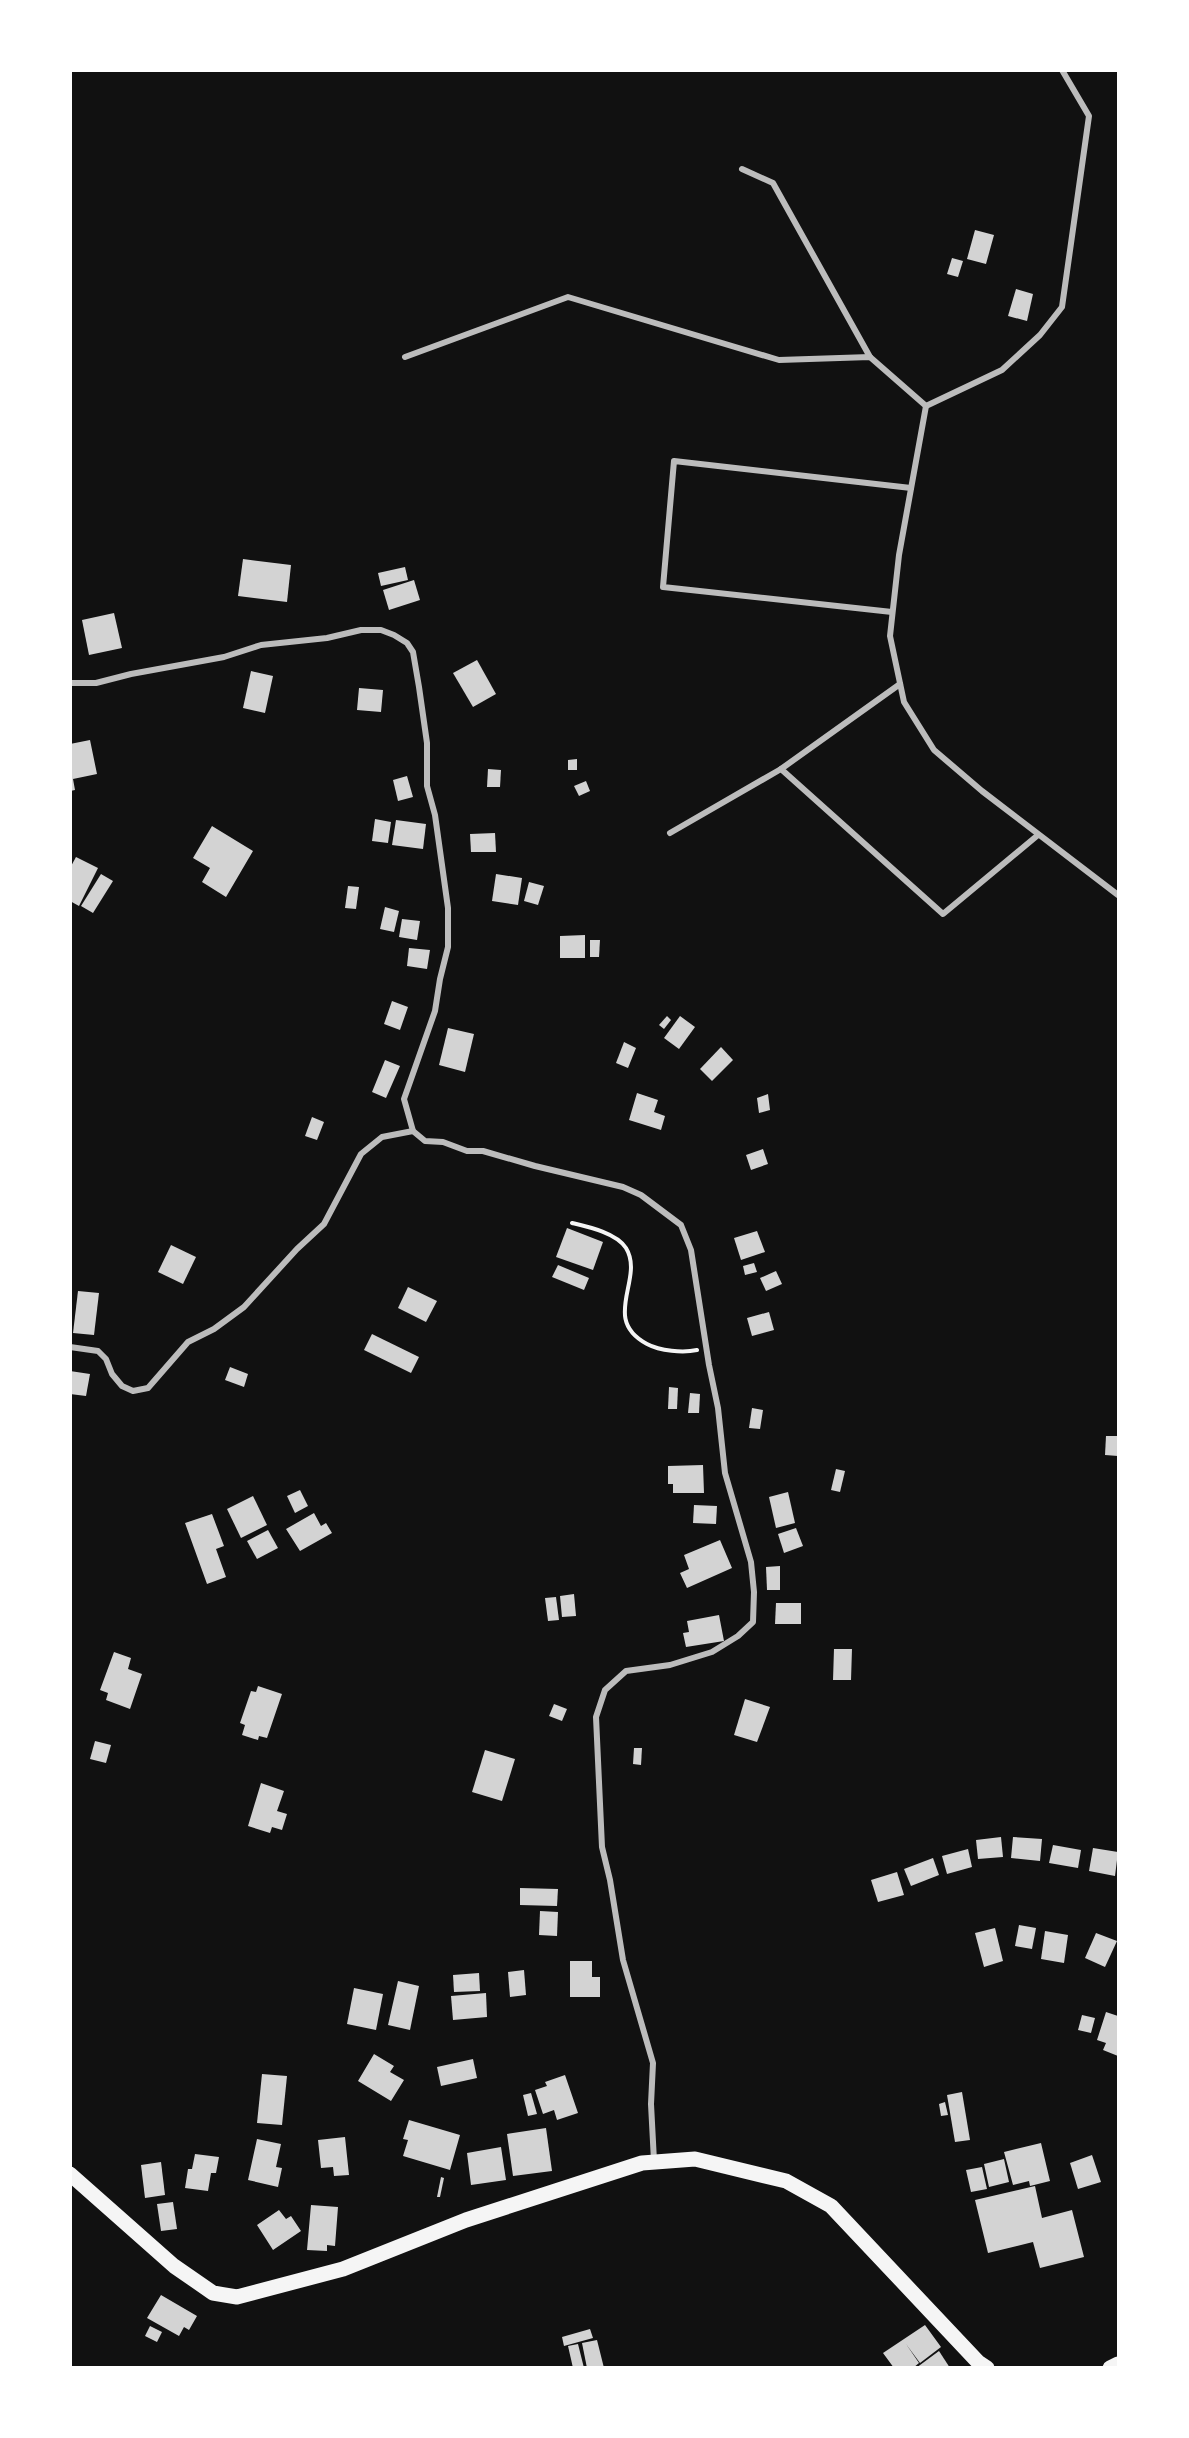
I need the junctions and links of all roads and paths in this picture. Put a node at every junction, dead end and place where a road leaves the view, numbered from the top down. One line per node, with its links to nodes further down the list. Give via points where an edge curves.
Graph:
1 (1062, 70): 5 (street, via 1089,116 1062,307 1040,335 1002,370)
2 (742, 169): 4 (street, via 773,183)
3 (405, 357): 4 (street, via 568,297 779,360)
4 (870, 357): 5 (street)
5 (926, 406): 6 (street)
6 (911, 488): 7 (street); 7 (street, via 674,461 663,587)
7 (892, 612): 9 (street, via 890,636)
8 (70, 683): 14 (street, via 96,683 224,657 261,645 362,630 394,634 407,644 413,652 428,743 427,786 448,908 448,947 435,1011 404,1099)
9 (900, 684): 10 (street); 12 (street, via 904,702 934,750)
10 (781, 769): 11 (street); 12 (street, via 943,914)
11 (670, 833)
12 (1038, 835): 13 (street)
13 (1119, 895)
14 (413, 1131): 16 (street, via 382,1137 361,1154 324,1224 244,1307 188,1342 148,1388 133,1391 122,1386 98,1351); 17 (street, via 425,1141 442,1142 467,1152 483,1151 623,1187 667,1212 681,1225 691,1250)
15 (572, 1223): 17 (path, via 618,1240 626,1249 632,1270 625,1294 626,1323 641,1341 665,1350)
16 (70, 1347)
17 (707, 1348): 18 (street, via 725,1473 751,1562 753,1622 712,1652 670,1665 626,1671 605,1690 596,1717 602,1847 623,1960 653,2063)
18 (654, 2162): 19 (main road, via 466,2220 343,2269 237,2297 213,2293 174,2266); 21 (main road, via 695,2158 786,2181 831,2206)
19 (70, 2174)
20 (1119, 2364): 22 (main road)
21 (987, 2367)
22 (1110, 2367)

